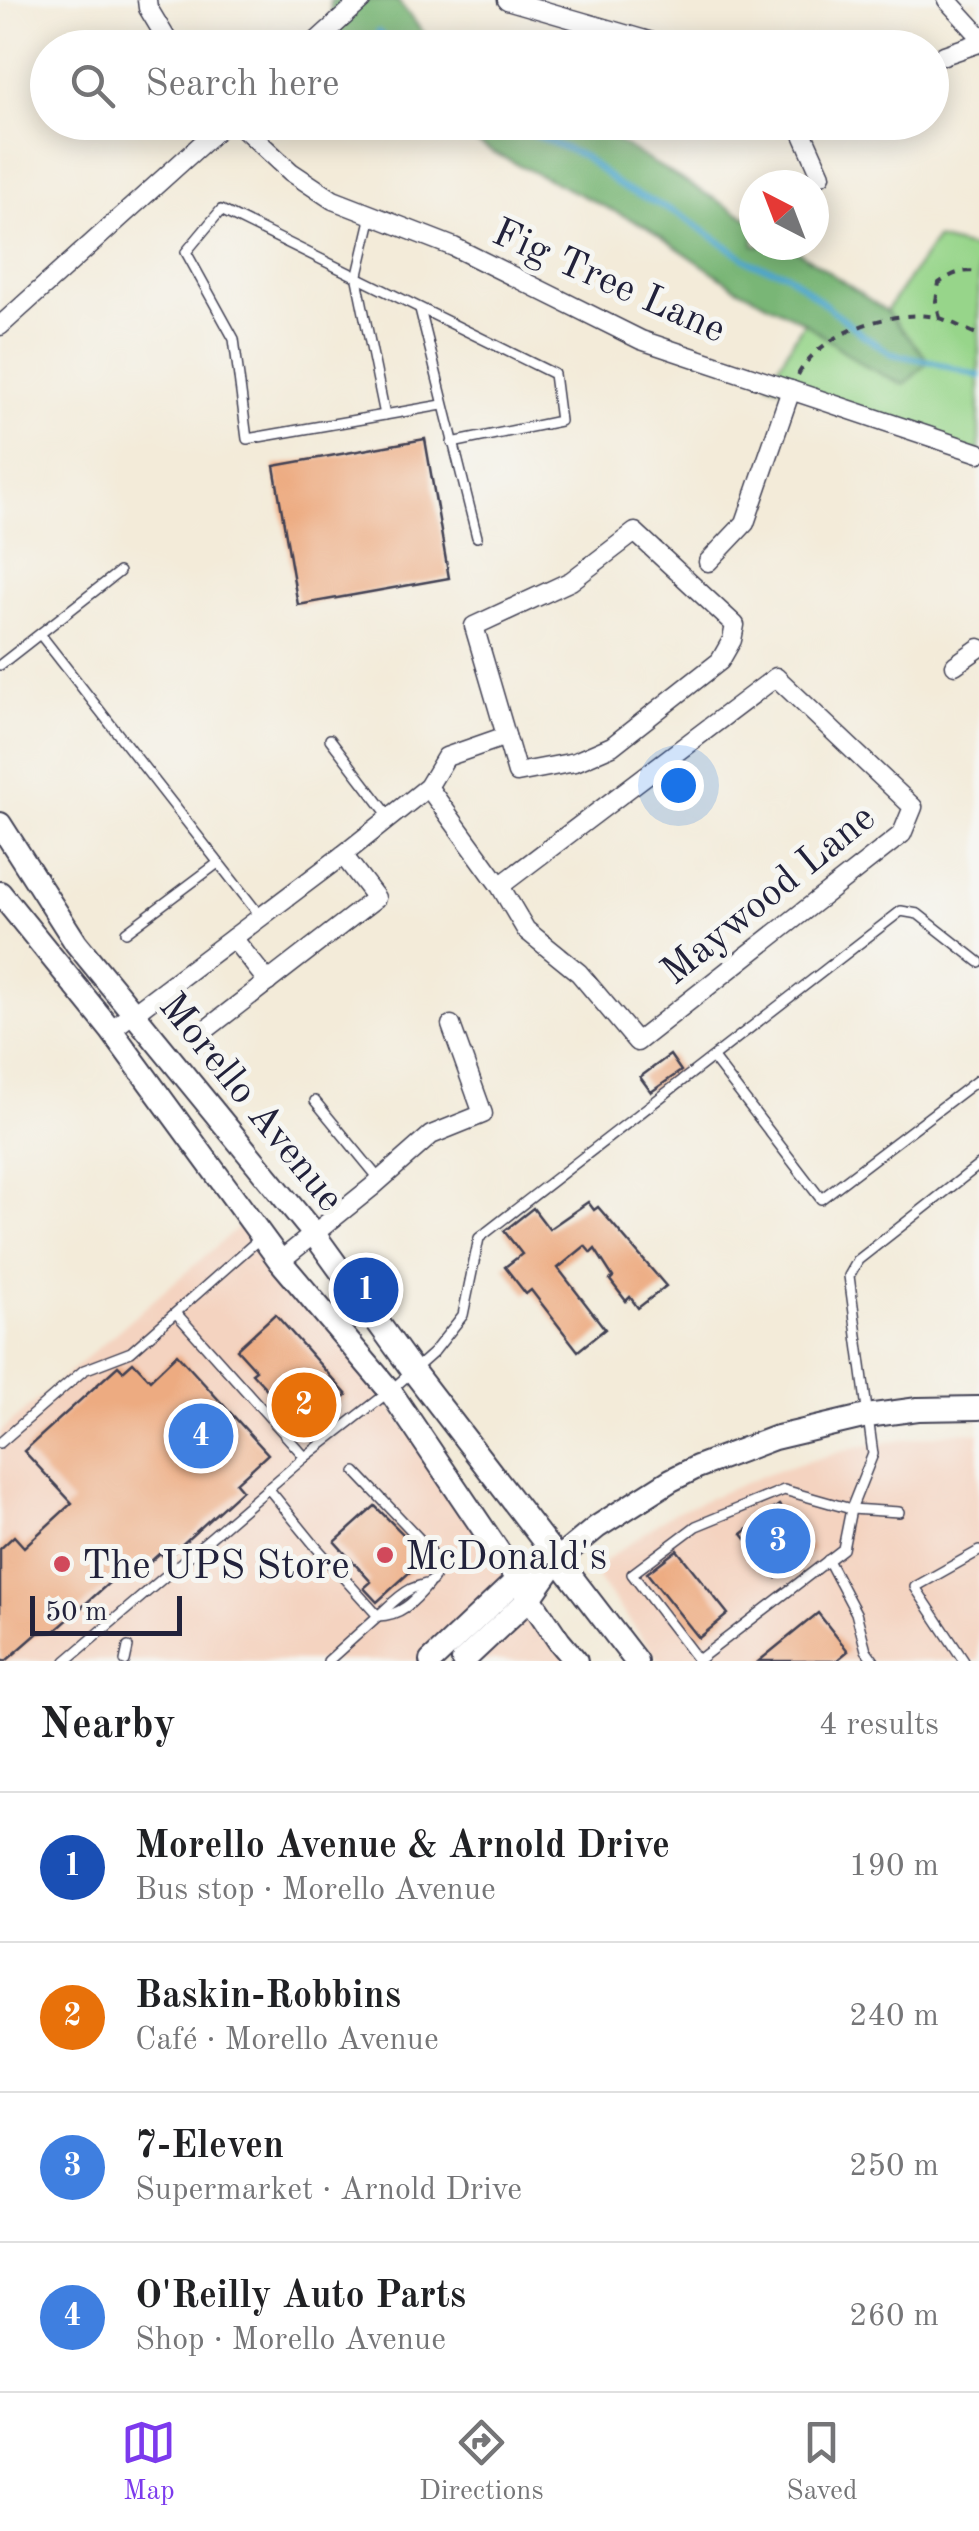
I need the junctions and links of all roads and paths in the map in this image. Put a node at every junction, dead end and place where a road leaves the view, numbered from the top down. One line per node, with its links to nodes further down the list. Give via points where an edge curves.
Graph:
1 (147, 0): 5 (street)
2 (362, 0): 6 (street)
3 (507, 0): 7 (street)
4 (947, 0): 8 (street)
5 (161, 30)
6 (329, 30)
7 (611, 30)
8 (979, 35)
9 (979, 43): 10 (street)
10 (949, 54)
11 (206, 140): 20 (street)
12 (255, 140): 15 (street, Fig Tree Lane, via 333,200)
13 (806, 140): 14 (street)
14 (819, 170)
15 (372, 215): 17 (lane); 22 (street, Fig Tree Lane, via 454,247 640,340)
16 (979, 272): 19 (path, via 952,274 938,283)
17 (357, 278): 18 (lane); 24 (lane); 24 (lane, via 221,210 186,252 234,339 247,440)
18 (420, 309): 23 (lane); 25 (lane, via 554,374 560,421)
19 (940, 318): 21 (path); 22 (path, via 848,330 803,366)
20 (0, 326)
21 (979, 335)
22 (790, 390): 26 (street, Fig Tree Lane); 28 (street, via 745,522)
23 (442, 404): 24 (lane); 25 (lane)
24 (385, 415)
25 (452, 443): 27 (lane)
26 (979, 453)
27 (477, 537)
28 (708, 562)
29 (119, 572): 30 (lane)
30 (40, 634): 32 (lane); 40 (lane)
31 (979, 648): 33 (street)
32 (0, 665)
33 (954, 665)
34 (506, 736): 34 (street, via 474,626 571,581 635,532 734,624 720,661 612,746 576,762 517,773); 36 (street, via 446,757)
35 (330, 740): 37 (lane)
36 (428, 787): 37 (street); 41 (street, Maywood Lane)
37 (390, 818): 39 (street)
38 (0, 824): 48 (street, Morello Avenue, via 76,943)
39 (343, 855): 43 (street); 47 (street, via 376,898)
40 (218, 863): 43 (lane); 44 (lane)
41 (500, 886): 41 (street, Maywood Lane, via 526,930 579,972 637,1042 902,834 913,807 776,678)
42 (0, 893): 51 (street, Morello Avenue)
43 (261, 917): 45 (street)
44 (126, 932)
45 (232, 938): 47 (street); 48 (street)
46 (979, 962): 52 (lane, via 918,914 900,911)
47 (268, 982): 50 (street)
48 (133, 1014): 51 (street); 57 (street, Morello Avenue)
49 (450, 1025): 56 (street, via 483,1114 431,1136)
50 (208, 1028)
51 (111, 1030): 58 (street, Morello Avenue)
52 (713, 1058): 53 (lane, via 822,1199); 61 (lane, via 479,1238 463,1315)
53 (979, 1079)
54 (315, 1100): 56 (lane)
55 (979, 1165): 64 (lane, via 858,1260 849,1276)
56 (380, 1180): 57 (street)
57 (314, 1234): 59 (street); 61 (street, Morello Avenue)
58 (262, 1237): 59 (street, Morello Avenue); 60 (lane)
59 (280, 1260): 62 (street, Morello Avenue)
60 (176, 1314): 65 (lane, via 131,1352 84,1370); 66 (lane)
61 (412, 1371): 62 (lane); 72 (street, Morello Avenue)
62 (390, 1392): 66 (lane); 74 (street, Morello Avenue)
63 (979, 1408): 64 (street)
64 (867, 1416): 69 (lane, via 874,1454); 72 (street, via 774,1438 697,1467 597,1527)
65 (0, 1443)
66 (304, 1457): 68 (lane)
67 (356, 1472): 75 (lane, via 438,1563 428,1585 411,1589)
68 (268, 1488): 75 (lane); 79 (lane)
69 (851, 1509): 70 (lane); 73 (lane, via 843,1549); 78 (lane, via 784,1490 696,1526 632,1574)
70 (899, 1512)
71 (979, 1551): 88 (lane, via 914,1587)
72 (558, 1560): 74 (street); 85 (street, Morello Avenue)
73 (828, 1560): 77 (lane); 87 (lane)
74 (525, 1588): 82 (street); 83 (street); 84 (street, Morello Avenue)
75 (378, 1616): 81 (lane)
76 (128, 1647): 80 (lane)
77 (710, 1651): 78 (lane); 86 (lane)
78 (698, 1660)
79 (66, 1661)
80 (125, 1661)
81 (328, 1661)
82 (430, 1661)
83 (463, 1661)
84 (576, 1661)
85 (636, 1661)
86 (718, 1661)
87 (874, 1661)
88 (964, 1661)

